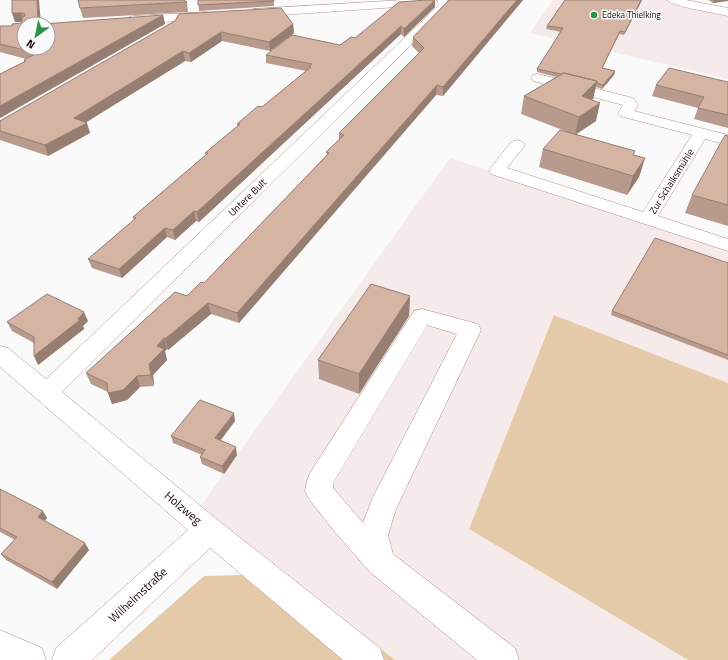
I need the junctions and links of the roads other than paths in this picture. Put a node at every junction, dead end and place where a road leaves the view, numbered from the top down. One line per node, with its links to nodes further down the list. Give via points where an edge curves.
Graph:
1 (673, 0): 3 (street)
2 (450, 1): 4 (street); 16 (street, Untere Bult)
3 (728, 12)
4 (241, 14)
5 (219, 15): 6 (street)
6 (175, 18): 7 (street); 8 (street, via 172,26)
7 (120, 21)
8 (165, 30)
9 (538, 78): 10 (street, via 624,100 631,105 625,113)
10 (701, 133): 11 (street); 13 (street, Zur Schalksmühle)
11 (728, 140)
12 (516, 145): 13 (street, via 497,170)
13 (647, 219): 14 (street, Zur Schalksmühle)
14 (728, 245)
15 (0, 354): 16 (street, Holzweg)
16 (46, 393): 17 (street, Holzweg)
17 (209, 530): 21 (street, Wilhelmstraße); 22 (street, Holzweg)
18 (380, 562): 18 (street, via 319,491 320,481 422,316 470,330 382,508 374,535); 23 (street)
19 (0, 646): 20 (street)
20 (30, 660)
21 (68, 660)
22 (368, 660)
23 (503, 660)

